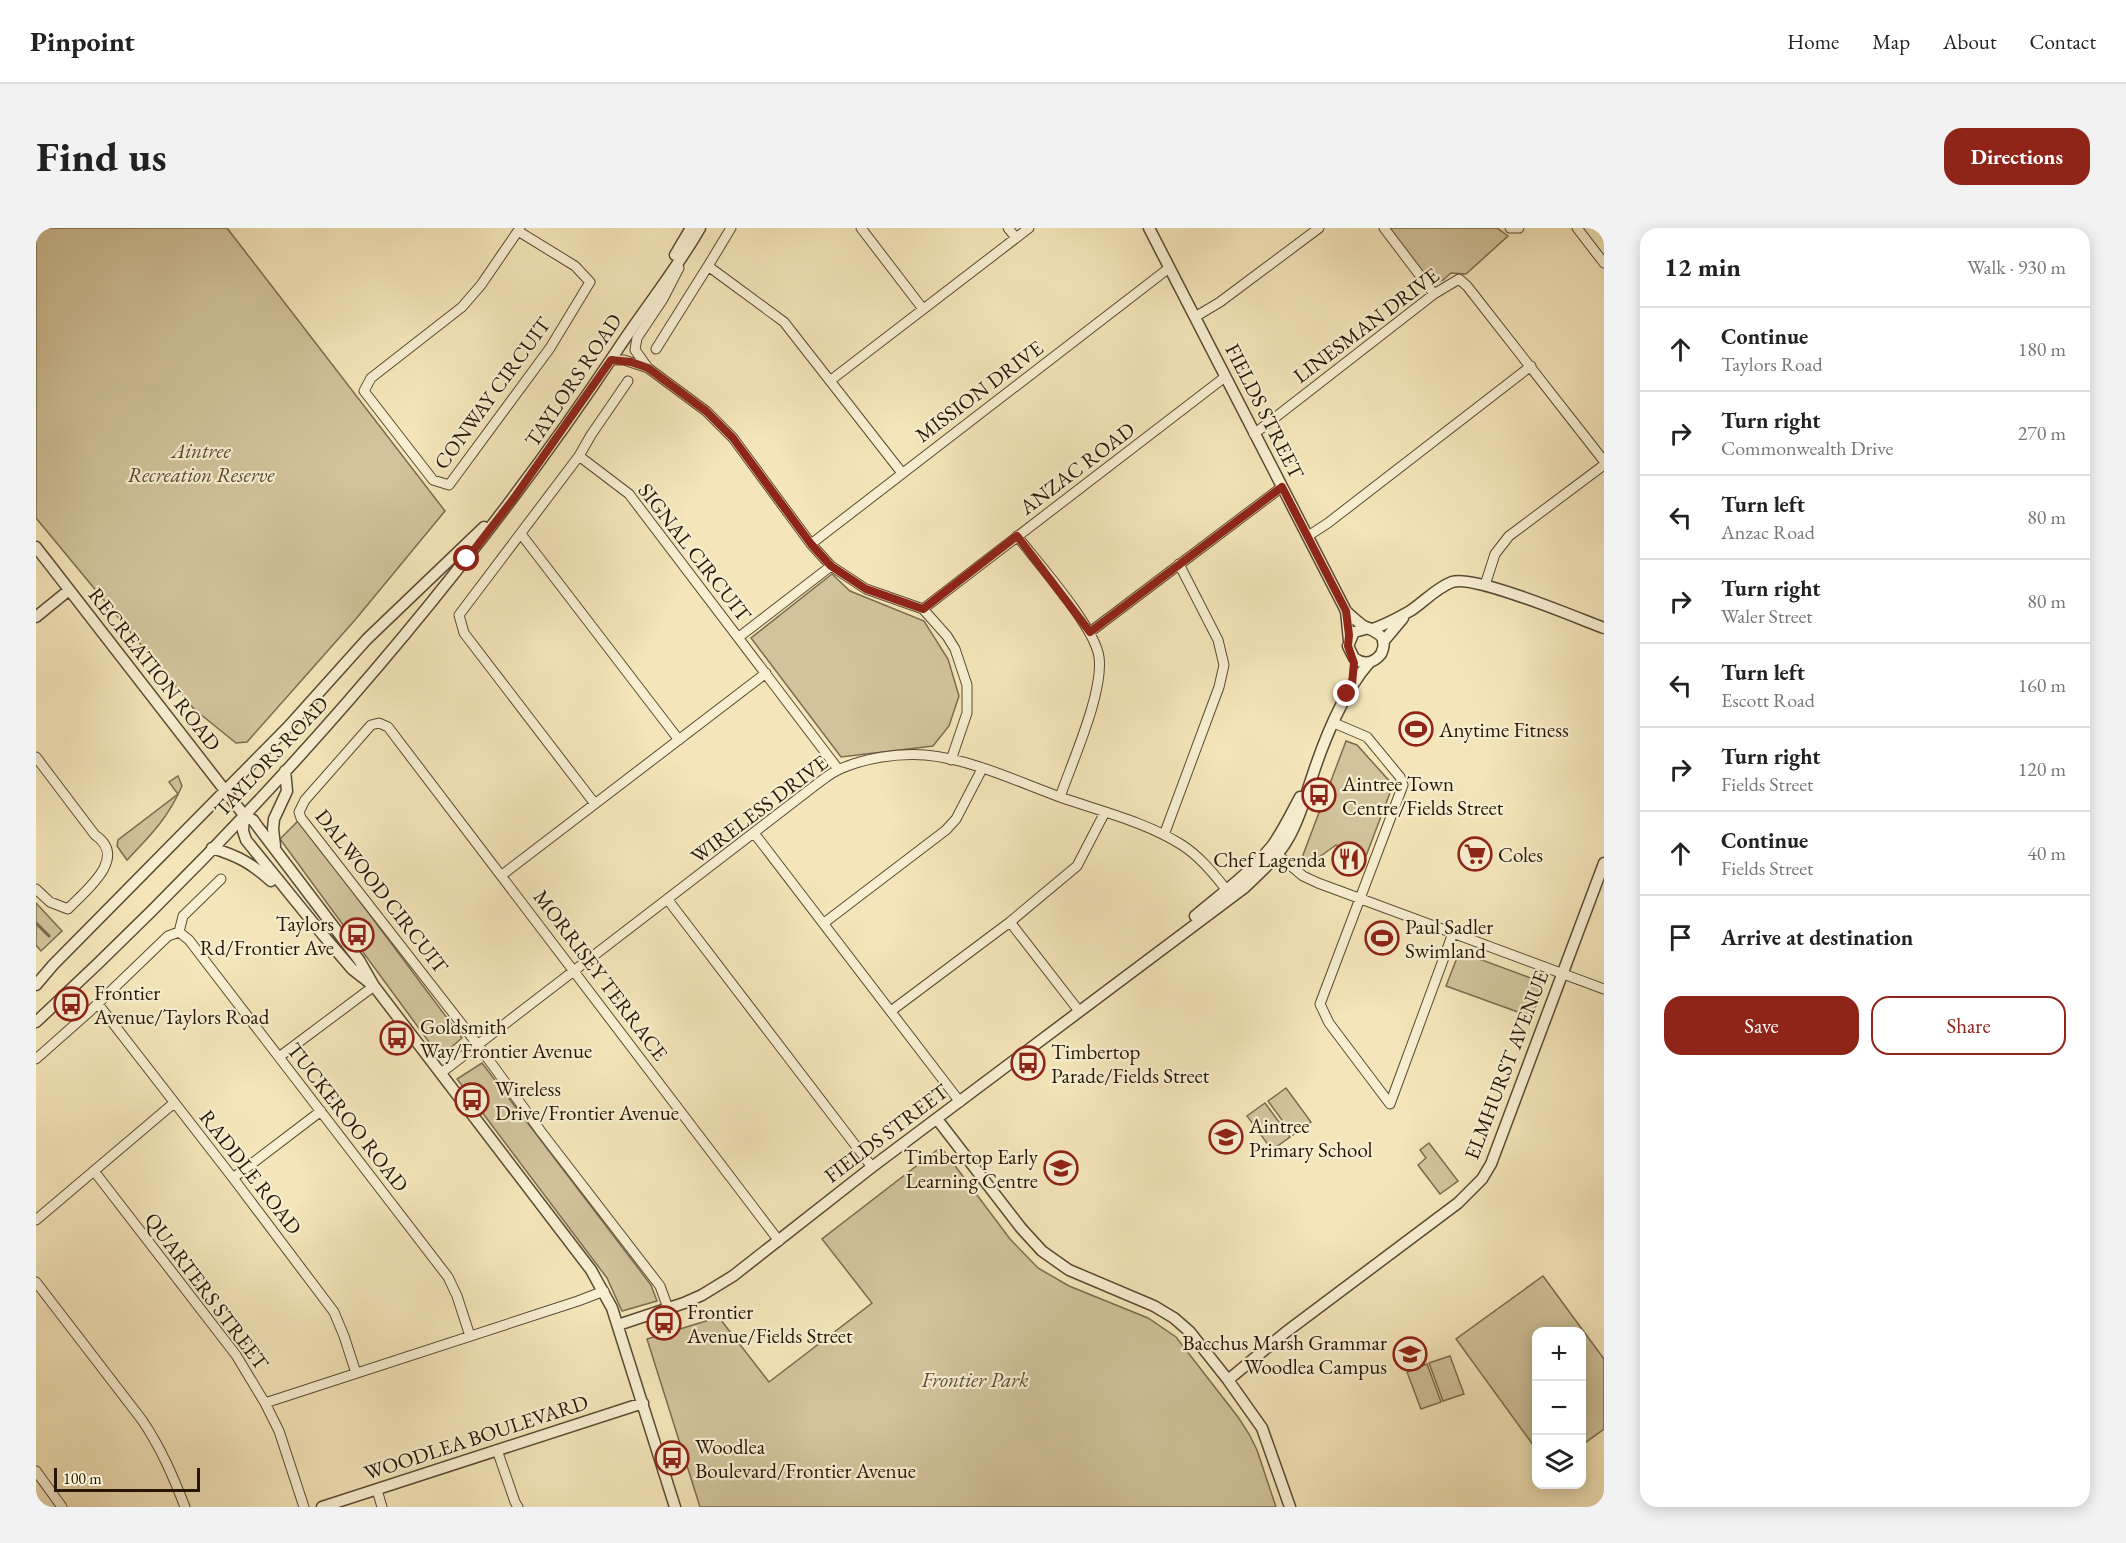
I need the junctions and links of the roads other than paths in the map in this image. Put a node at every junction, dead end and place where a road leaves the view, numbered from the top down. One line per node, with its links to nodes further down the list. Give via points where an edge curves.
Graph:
1 (691, 228): 14 (street, TAYLORS ROAD)
2 (700, 228): 14 (street, TAYLORS ROAD)
3 (730, 228): 17 (street)
4 (861, 228): 20 (street)
5 (1008, 228): 15 (street)
6 (1029, 228): 15 (street)
7 (1149, 228): 18 (street, FIELDS STREET)
8 (1319, 228): 21 (street, via 1220,303)
9 (1384, 228): 19 (street)
10 (1510, 228): 11 (street)
11 (1518, 228)
12 (1577, 228): 16 (street)
13 (519, 230): 13 (street, CONWAY CIRCUIT, via 462,307 371,378 364,391 433,480 449,485 550,348 590,282 575,266)
14 (687, 236): 23 (street, TAYLORS ROAD); 25 (street, via 663,299 634,345)
15 (1016, 238): 20 (street)
16 (1604, 263)
17 (708, 266): 22 (street); 27 (street, via 784,322)
18 (1169, 268): 21 (street, FIELDS STREET); 32 (street, MISSION DRIVE)
19 (1434, 294): 24 (street, LINESMAN DRIVE, via 1454,281 1463,281); 29 (street, LINESMAN DRIVE)
20 (924, 309): 27 (street)
21 (1195, 317): 26 (street, FIELDS STREET)
22 (656, 349)
23 (611, 360): 25 (street); 34 (street, TAYLORS ROAD)
24 (1531, 366): 31 (street, LINESMAN DRIVE); 37 (street)
25 (648, 368): 38 (street, via 733,438)
26 (1225, 377): 29 (street, FIELDS STREET); 36 (street, ANZAC ROAD)
27 (831, 380): 32 (street)
28 (628, 381): 30 (street)
29 (1254, 434): 33 (street, FIELDS STREET)
30 (579, 456): 35 (street); 51 (street, SIGNAL CIRCUIT, via 629,494)
31 (1604, 463): 42 (street, via 1509,536 1495,554)
32 (902, 473): 38 (street, MISSION DRIVE)
33 (1282, 487): 37 (street, FIELDS STREET); 40 (street)
34 (514, 498): 65 (street, TAYLORS ROAD, via 418,620); 66 (street, TAYLORS ROAD, via 367,639)
35 (521, 534): 59 (street); 68 (street, via 459,615 462,627)
36 (1017, 536): 44 (street, ANZAC ROAD); 50 (street)
37 (1308, 536): 45 (street, FIELDS STREET)
38 (811, 544): 41 (street)
39 (36, 547): 43 (street, RECREATION ROAD)
40 (1179, 564): 50 (street); 72 (street, via 1218,640 1224,665)
41 (831, 566): 44 (street, via 866,589); 51 (street)
42 (1485, 585): 46 (street, via 1455,581); 49 (street)
43 (69, 590): 47 (street); 66 (street, RECREATION ROAD)
44 (923, 609): 61 (street, via 955,649 967,685 967,713)
45 (1346, 611): 48 (street, FIELDS STREET); 52 (street, FIELDS STREET)
46 (1410, 611): 48 (street); 53 (street)
47 (36, 617)
48 (1371, 628): 52 (street, via 1354,632); 53 (street)
49 (1604, 628)
50 (1090, 632): 67 (street, via 1099,656 1098,687)
51 (739, 637): 56 (street, SIGNAL CIRCUIT)
52 (1349, 641): 54 (street)
53 (1383, 642): 55 (street, via 1381,654)
54 (1354, 658): 55 (street); 57 (street, FIELDS STREET)
55 (1369, 663): 57 (street, FIELDS STREET)
56 (766, 673): 59 (street); 63 (street, SIGNAL CIRCUIT)
57 (1352, 684): 58 (street, FIELDS STREET)
58 (1334, 723): 75 (street, FIELDS STREET); 82 (street, via 1367,737 1403,785)
59 (680, 740): 68 (street)
60 (36, 757): 62 (street)
61 (951, 760): 63 (street, WIRELESS DRIVE, via 897,756 869,759); 64 (street, WIRELESS DRIVE)
62 (40, 769): 80 (street, via 103,841 108,852 105,870 68,909 50,902)
63 (838, 769): 71 (street, WIRELESS DRIVE)
64 (982, 769): 67 (street, WIRELESS DRIVE); 86 (street, via 956,819 946,830)
65 (285, 771): 70 (street, TAYLORS ROAD); 74 (street, via 287,791 274,819)
66 (226, 791): 70 (street, RECREATION ROAD); 91 (street, TAYLORS ROAD)
67 (1060, 797): 69 (street, WIRELESS DRIVE)
68 (595, 804): 77 (street)
69 (1105, 812): 72 (street, WIRELESS DRIVE); 85 (street, via 1077,866)
70 (244, 815): 73 (street, TAYLORS ROAD); 74 (street, RECREATION ROAD, via 253,820); 84 (street, via 246,840)
71 (754, 833): 83 (street, WIRELESS DRIVE); 86 (street)
72 (1164, 835): 81 (street, WIRELESS DRIVE, via 1200,859)
73 (212, 848): 84 (street, via 254,865); 97 (street, TAYLORS ROAD)
74 (275, 849): 92 (street, RECREATION ROAD, via 359,960)
75 (1274, 852): 81 (street, FIELDS STREET, via 1254,866); 82 (street, via 1303,876)
76 (1604, 863): 79 (street, ELMHURST AVENUE)
77 (502, 875): 89 (street, MORRISEY TERRACE); 98 (street, DALWOOD CIRCUIT, via 384,724 371,725 299,812)
78 (221, 879): 87 (street, via 183,916)
79 (1601, 881): 90 (street, ELMHURST AVENUE)
80 (36, 889)
81 (1229, 893): 96 (street, FIELDS STREET)
82 (1360, 899): 88 (street); 88 (street, via 1320,1004 1329,1023 1390,1104)
83 (668, 900): 89 (street, WIRELESS DRIVE); 106 (street)
84 (294, 901): 92 (street, via 352,969)
85 (1010, 922): 95 (street); 96 (street)
86 (824, 923): 95 (street)
87 (179, 932): 94 (street, via 168,936); 99 (street, TUCKEROO ROAD)
88 (1453, 933): 90 (street)
89 (575, 971): 98 (street, WIRELESS DRIVE); 110 (street, MORRISEY TERRACE)
90 (1563, 974): 93 (street); 117 (street, ELMHURST AVENUE, via 1482,1179 1458,1203)
91 (36, 985)
92 (374, 986): 99 (street); 101 (street)
93 (1604, 989)
94 (98, 1004): 100 (street); 103 (street, RADDLE ROAD)
95 (891, 1011): 102 (street)
96 (1079, 1011): 102 (street, FIELDS STREET)
97 (36, 1022)
98 (478, 1045): 101 (street, WIRELESS DRIVE); 113 (street, via 660,1286)
99 (279, 1058): 104 (street, TUCKEROO ROAD)
100 (36, 1059)
101 (441, 1073): 112 (street)
102 (960, 1102): 105 (street, FIELDS STREET)
103 (174, 1103): 107 (street); 108 (street, RADDLE ROAD)
104 (321, 1111): 108 (street); 115 (street, TUCKEROO ROAD, via 448,1277)
105 (938, 1119): 106 (street, FIELDS STREET); 117 (street, via 1042,1251 1069,1270 1174,1317)
106 (872, 1167): 110 (street, FIELDS STREET)
107 (94, 1171): 109 (street); 118 (street, QUARTERS STREET, via 236,1355)
108 (233, 1178): 116 (street, RADDLE ROAD, via 334,1312)
109 (36, 1220)
110 (779, 1241): 113 (street, FIELDS STREET, via 718,1286)
111 (36, 1282): 124 (street, via 142,1420 172,1472)
112 (604, 1291): 114 (street); 115 (street)
113 (668, 1308): 114 (street, FIELDS STREET)
114 (618, 1325): 119 (street)
115 (470, 1336): 116 (street)
116 (356, 1373): 118 (street)
117 (1228, 1380): 130 (street, via 1262,1428)
118 (265, 1403): 125 (street, QUARTERS STREET, via 279,1431)
119 (643, 1403): 120 (street, WOODLEA BOULEVARD); 129 (street)
120 (497, 1450): 122 (street, WOODLEA BOULEVARD); 128 (street)
121 (36, 1471): 123 (street)
122 (376, 1490): 126 (street, WOODLEA BOULEVARD); 127 (street)
123 (62, 1507)
124 (185, 1507)
125 (304, 1507)
126 (322, 1507)
127 (382, 1507)
128 (518, 1507)
129 (675, 1507)
130 (1290, 1507)

